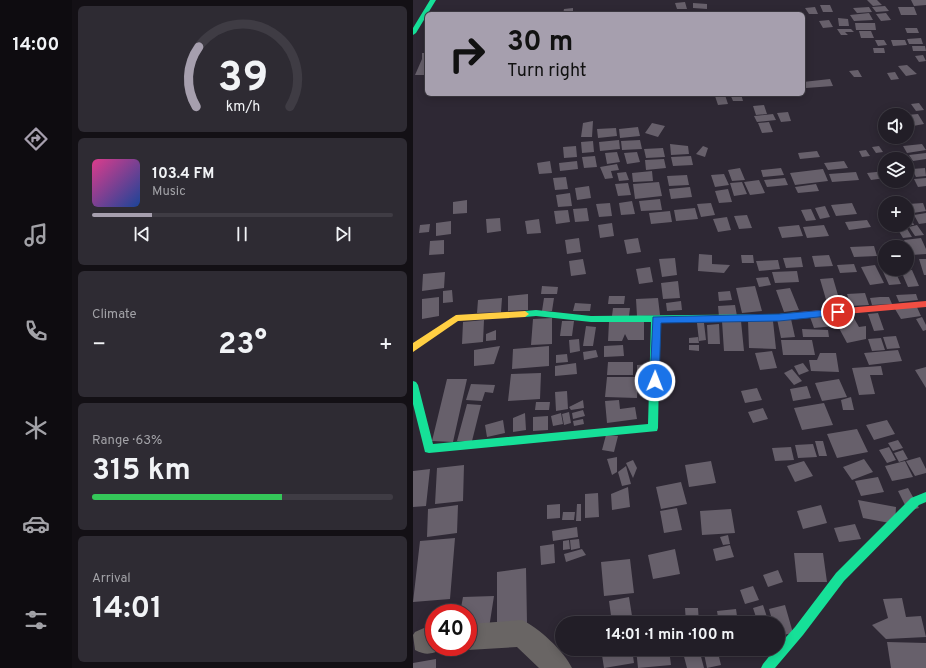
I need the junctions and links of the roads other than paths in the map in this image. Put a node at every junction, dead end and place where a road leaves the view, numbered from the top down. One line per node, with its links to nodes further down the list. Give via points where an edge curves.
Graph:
1 (433, 0): 2 (street)
2 (426, 12)
3 (425, 13): 4 (street)
4 (413, 33)
5 (926, 304): 6 (street, via 779,317)
6 (656, 319): 7 (street, via 591,319 536,313 456,318); 8 (street, via 653,428 429,449)
7 (413, 348)
8 (413, 385)
9 (926, 497): 12 (street, via 915,501 840,577)
10 (477, 636): 11 (street, via 522,633)
11 (558, 668)
12 (767, 668)

